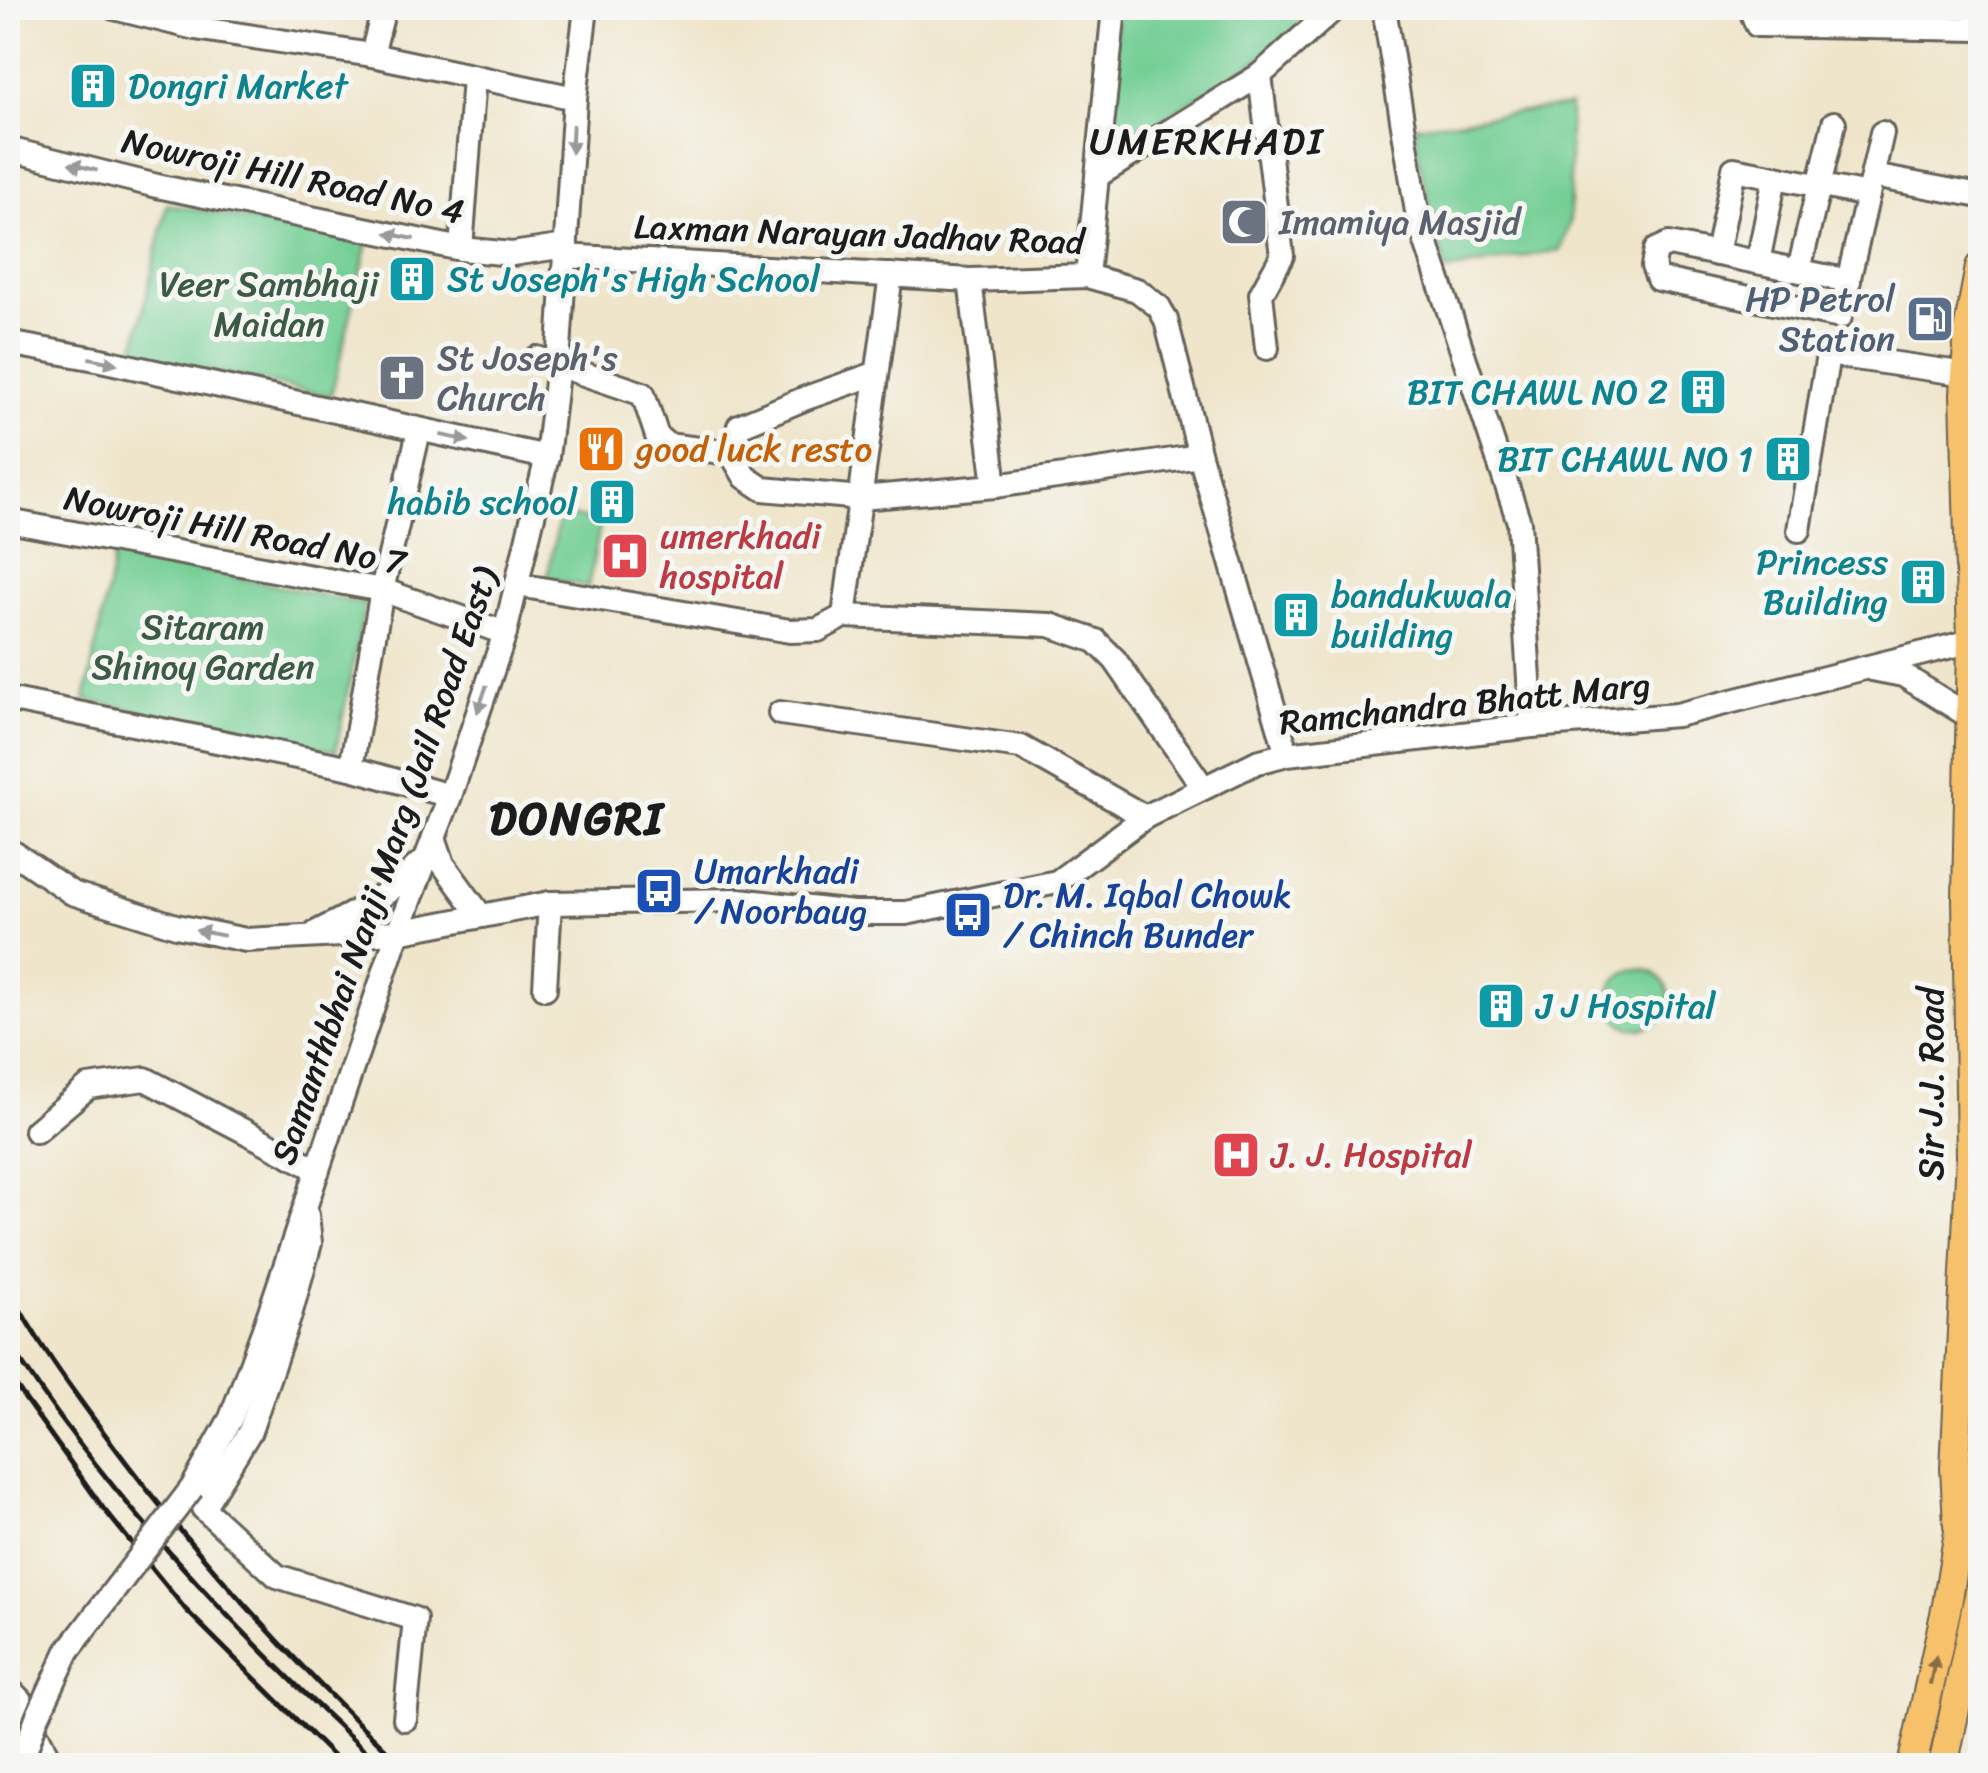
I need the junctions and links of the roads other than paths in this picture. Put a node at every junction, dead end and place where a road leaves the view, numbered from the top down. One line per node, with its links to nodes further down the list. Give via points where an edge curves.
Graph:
1 (114, 8): 8 (street)
2 (384, 8): 10 (street)
3 (586, 8): 13 (street, Samanthbhai Nanji Marg (Jail Road East))
4 (1114, 8): 17 (street)
5 (1335, 8): 11 (street)
6 (1384, 8): 57 (street, via 1418,218 1519,522)
7 (1750, 8): 9 (street, via 1757,25)
8 (198, 18): 10 (street)
9 (1980, 29)
10 (372, 54): 12 (street)
11 (1260, 75): 17 (street); 35 (street, via 1282,256 1261,294)
12 (474, 78): 13 (street); 22 (street)
13 (574, 98): 23 (street, Samanthbhai Nanji Marg (Jail Road East), one-way to 23)
14 (1834, 123): 19 (street)
15 (1882, 133): 20 (street)
16 (8, 148): 22 (street, Nowroji Hill Road No 4, one-way to 16)
17 (1097, 176): 29 (street)
18 (1776, 177): 19 (street); 24 (street, via 1734,168); 25 (street)
19 (1819, 185): 20 (street); 27 (street)
20 (1870, 185): 21 (street); 31 (street)
21 (1980, 196)
22 (461, 249): 23 (street, Nowroji Hill Road No 4)
23 (565, 251): 28 (street, Laxman Narayan Jadhav Road); 37 (street, Samanthbhai Nanji Marg (Jail Road East))
24 (1716, 254): 25 (street); 32 (street, via 1661,245 1654,273 1658,280)
25 (1754, 261): 27 (street); 32 (street)
26 (1980, 267): 39 (main road, Sir J.J. Road)
27 (1799, 270): 31 (street)
28 (890, 275): 30 (street, Laxman Narayan Jadhav Road); 38 (street)
29 (1087, 276): 30 (street, Laxman Narayan Jadhav Road); 42 (street, Laxman Narayan Jadhav Road, via 1137,290 1159,306)
30 (970, 280): 44 (street)
31 (1849, 280): 33 (street)
32 (1744, 297): 33 (street)
33 (1840, 317): 36 (street)
34 (8, 343): 40 (street, one-way to 40)
35 (1267, 348)
36 (1834, 354): 39 (street); 47 (street, via 1827,361)
37 (547, 362): 41 (street, via 643,394 666,445); 43 (street, Samanthbhai Nanji Marg (Jail Road East))
38 (875, 374): 41 (street, via 739,426); 45 (street)
39 (1966, 374): 52 (main road, Sir J.J. Road)
40 (419, 430): 43 (street, one-way to 43); 49 (street)
41 (731, 452): 45 (street, via 745,477 763,489)
42 (1200, 456): 44 (street); 58 (street, Laxman Narayan Jadhav Road)
43 (546, 457): 48 (street, Samanthbhai Nanji Marg (Jail Road East))
44 (995, 486): 45 (street)
45 (861, 498): 50 (street)
46 (8, 521): 49 (street, Nowroji Hill Road No 7)
47 (1799, 530)
48 (518, 584): 50 (street, via 790,631 818,630); 51 (street, Samanthbhai Nanji Marg (Jail Road East))
49 (382, 590): 51 (street, Nowroji Hill Road No 7); 59 (street)
50 (844, 616): 60 (street, via 1050,625 1096,640)
51 (505, 633): 61 (street, Samanthbhai Nanji Marg (Jail Road East), one-way to 61)
52 (1976, 641): 53 (street, Ramchandra Bhatt Marg); 56 (main road, Sir J.J. Road)
53 (1865, 667): 56 (street, via 1904,674); 57 (street, Ramchandra Bhatt Marg, via 1677,715)
54 (8, 699): 59 (street)
55 (780, 713): 62 (street, via 1021,747)
56 (1970, 717): 74 (main road, Sir J.J. Road, via 1971,1156 1955,1468)
57 (1532, 726): 58 (street, Ramchandra Bhatt Marg)
58 (1287, 754): 60 (street, Ramchandra Bhatt Marg)
59 (351, 768): 61 (street)
60 (1204, 787): 62 (street, Ramchandra Bhatt Marg)
61 (450, 796): 63 (street, Samanthbhai Nanji Marg (Jail Road East))
62 (1145, 817): 65 (street, Ramchandra Bhatt Marg, via 1057,882 906,913 853,914 739,900)
63 (431, 846): 66 (street); 67 (street, Samanthbhai Nanji Marg (Jail Road East)); 68 (street, via 398,887)
64 (8, 850): 68 (street, Ramchandra Bhatt Marg, one-way to 64, via 246,940 176,926 72,893)
65 (550, 903): 66 (street, Ramchandra Bhatt Marg); 69 (street)
66 (481, 916): 67 (street, Ramchandra Bhatt Marg)
67 (398, 932): 68 (street, Ramchandra Bhatt Marg); 71 (street, Samanthbhai Nanji Marg (Jail Road East))
68 (307, 937)
69 (545, 988)
70 (36, 1131): 71 (street, via 88,1088 145,1079)
71 (318, 1170): 72 (street, Samanthbhai Nanji Marg (Jail Road East))
72 (306, 1204): 77 (street, via 310,1243 290,1314 250,1431 203,1508 276,1576 414,1619); 79 (street, Samanthbhai Nanji Marg (Jail Road East), bridge, via 231,1418 192,1488 68,1651)
73 (1980, 1342): 74 (main road, via 1973,1470)
74 (1958, 1525): 81 (main road, one-way to 74)
75 (1980, 1595): 82 (main road)
76 (14, 1694): 78 (street); 80 (street, via 47,1755)
77 (405, 1719)
78 (8, 1726)
79 (20, 1766)
80 (42, 1766)
81 (1912, 1766)
82 (1943, 1766)

